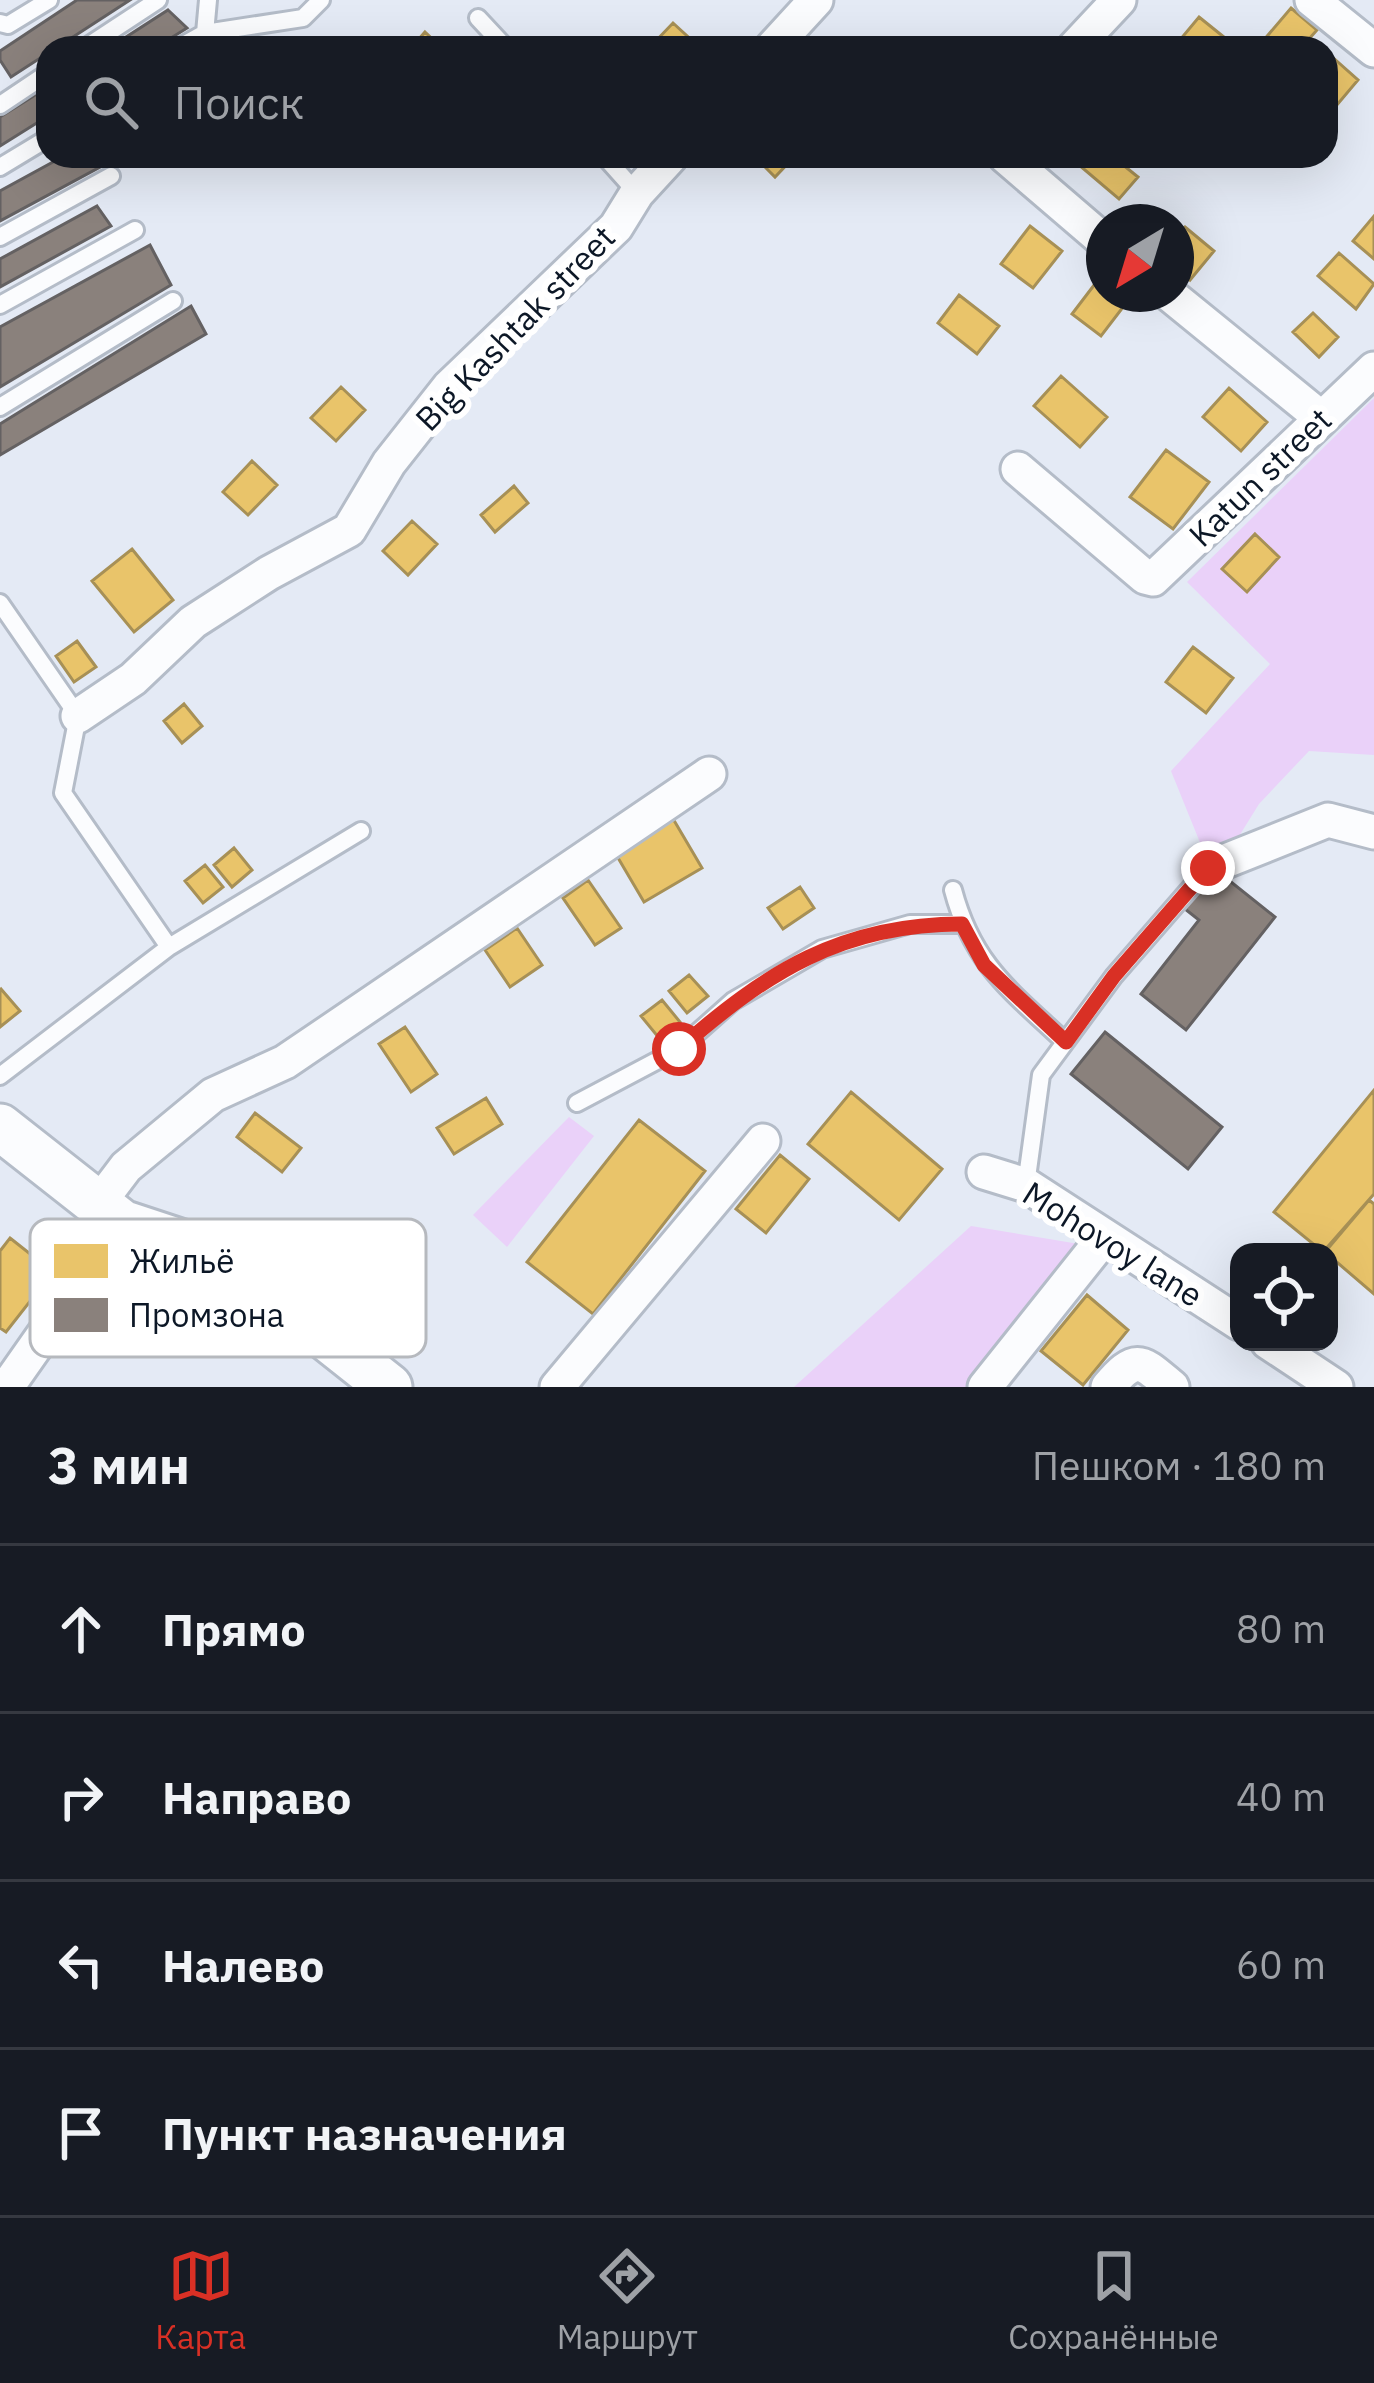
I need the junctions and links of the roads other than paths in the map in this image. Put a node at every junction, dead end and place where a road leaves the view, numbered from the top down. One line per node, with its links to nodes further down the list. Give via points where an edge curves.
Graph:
1 (50, 0): 9 (lane)
2 (158, 0): 11 (lane)
3 (208, 0): 10 (lane)
4 (321, 0): 10 (lane, via 303,18)
5 (816, 0): 14 (street)
6 (1119, 0): 15 (street)
7 (1312, 0): 16 (street)
8 (478, 18): 13 (lane)
9 (0, 23)
10 (205, 33): 12 (lane)
11 (104, 36)
12 (200, 36)
13 (495, 36)
14 (783, 36)
15 (1085, 36)
16 (1374, 50)
17 (36, 81): 18 (lane)
18 (0, 105)
19 (36, 145): 20 (lane)
20 (0, 167)
21 (615, 168): 25 (lane)
22 (660, 168): 25 (street, Big Kashtak street)
23 (1019, 168): 26 (street)
24 (111, 176): 28 (lane)
25 (637, 193): 37 (street, Big Kashtak street, via 616,227 448,387 388,463 349,530 193,622 133,680)
26 (1086, 226)
27 (135, 230): 30 (lane)
28 (0, 237)
29 (173, 302): 33 (lane)
30 (0, 304)
31 (1191, 312): 34 (street)
32 (1374, 370): 34 (street, Katun street)
33 (0, 406)
34 (1320, 417): 35 (street, Katun street, via 1154,579)
35 (1018, 469)
36 (0, 603): 37 (lane)
37 (78, 716): 44 (lane, via 63,793)
38 (709, 774): 52 (street, via 286,1062 213,1095 126,1167)
39 (361, 831): 44 (lane)
40 (1374, 832): 41 (street, via 1328,820)
41 (1208, 868): 45 (lane)
42 (953, 890): 43 (lane)
43 (962, 924): 45 (lane, via 984,965); 47 (lane, via 910,924 822,950 733,1001 679,1049)
44 (169, 947): 46 (lane)
45 (1066, 1042): 51 (lane, via 1041,1075)
46 (0, 1076)
47 (577, 1103)
48 (0, 1127): 52 (street)
49 (764, 1141): 62 (street)
50 (983, 1172): 51 (street, Mohovoy lane)
51 (1026, 1186): 56 (street, Mohovoy lane)
52 (110, 1214): 53 (street); 54 (street)
53 (107, 1219)
54 (123, 1219)
55 (1095, 1250): 63 (street)
56 (1230, 1317)
57 (30, 1350): 60 (street)
58 (1282, 1351): 66 (street)
59 (351, 1357): 61 (street)
60 (8, 1387)
61 (389, 1387)
62 (557, 1387)
63 (985, 1387)
64 (1108, 1387): 65 (street, via 1134,1363)
65 (1172, 1387)
66 (1336, 1387)

